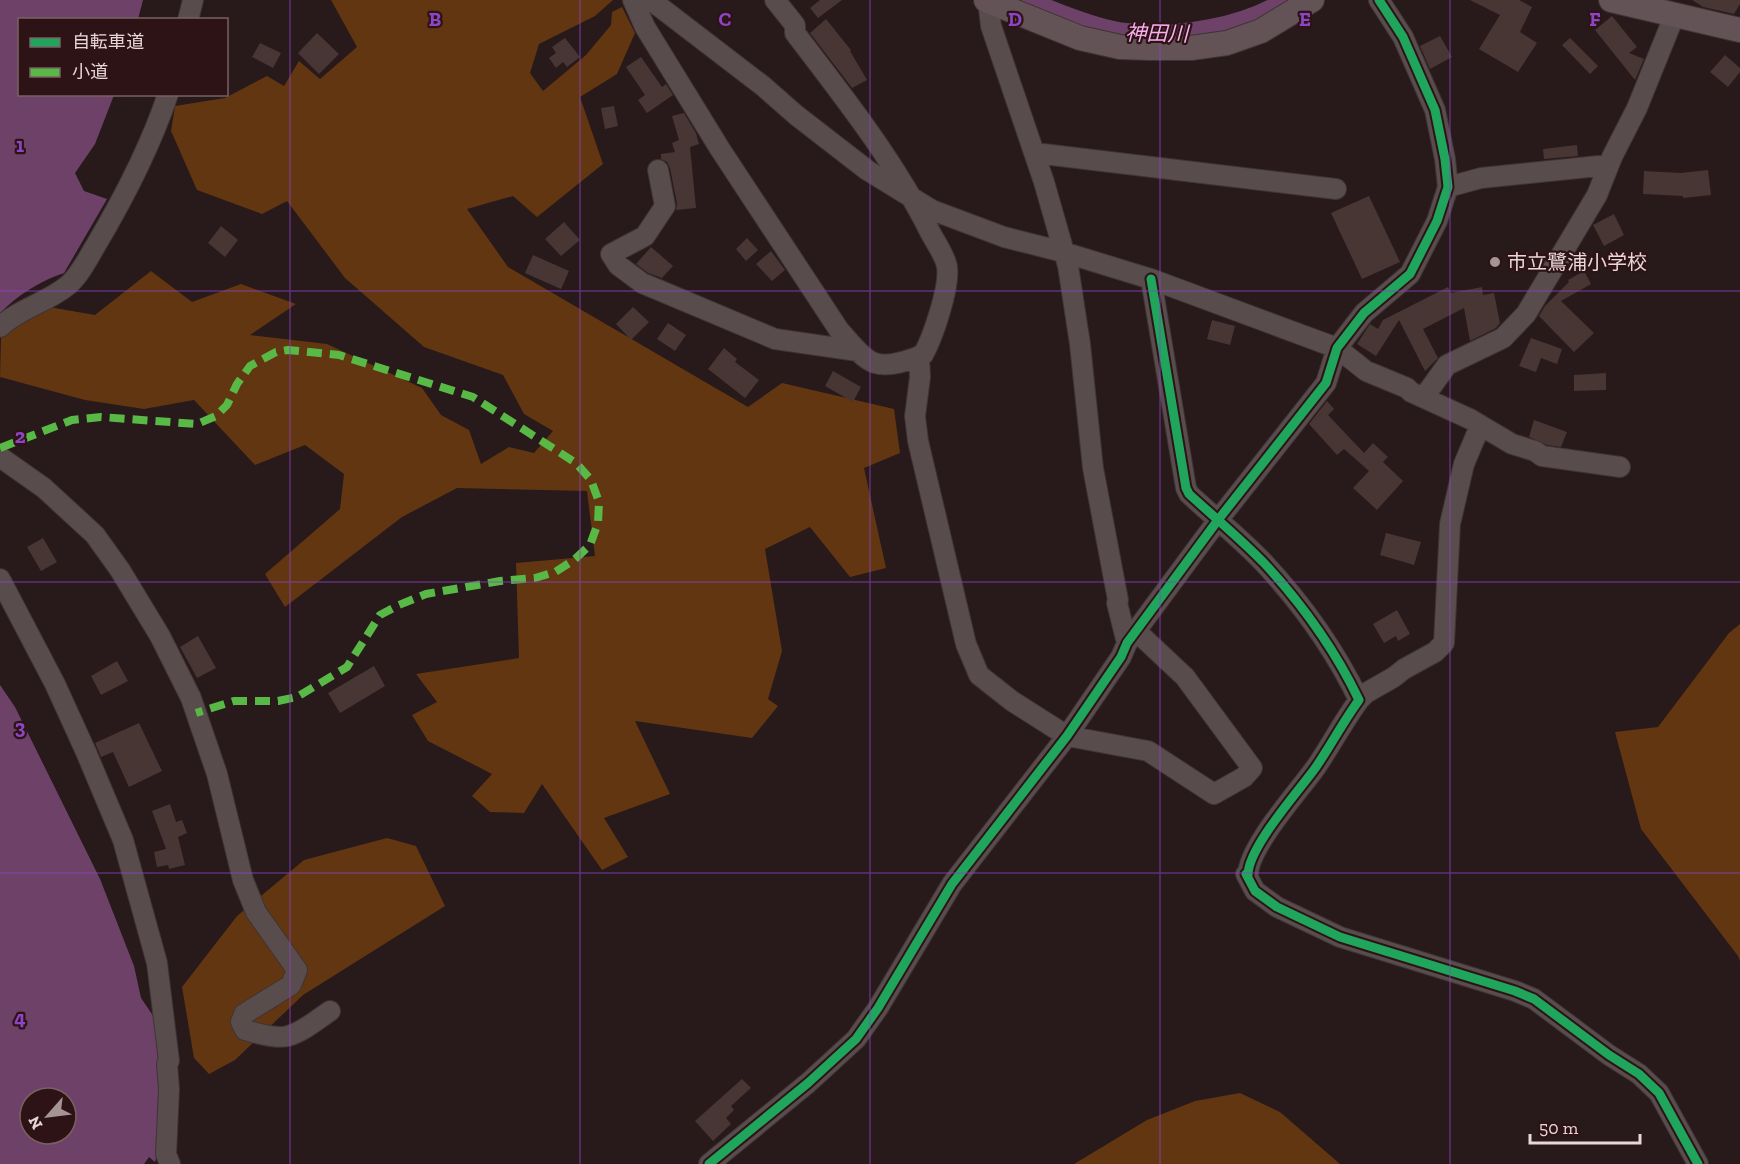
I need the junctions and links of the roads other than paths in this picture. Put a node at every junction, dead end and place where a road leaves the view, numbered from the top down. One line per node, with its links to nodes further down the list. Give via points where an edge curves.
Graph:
1 (193, 0): 10 (street)
2 (633, 0): 23 (street, via 645,27 720,149 839,330)
3 (648, 0): 18 (street, via 867,170)
4 (776, 0): 18 (street, via 795,25 795,33 859,117)
5 (988, 0): 6 (main road, via 1080,38 1120,47 1149,48 1227,44 1261,31); 13 (street, via 991,26)
6 (1312, 0)
7 (1379, 0): 16 (street, via 1403,37 1435,110)
8 (1611, 0): 9 (main road)
9 (1675, 14): 11 (main road); 14 (street, via 1637,108)
10 (188, 18)
11 (1740, 30)
12 (167, 96): 21 (street, via 136,175 69,285 12,316)
13 (1035, 153): 17 (street); 19 (street)
14 (1608, 165): 16 (street, via 1481,178); 25 (street, via 1597,195 1526,314 1503,338 1447,365)
15 (658, 170): 23 (street, via 665,206 645,236 611,254 618,265 642,283 775,339)
16 (1448, 187): 22 (street, via 1437,221 1410,274 1364,313)
17 (1336, 189)
18 (914, 200): 19 (street, via 1004,237); 24 (street, via 947,267 945,292 930,344)
19 (1063, 252): 20 (street); 31 (street, via 1080,344 1100,514 1117,603)
20 (1151, 279): 22 (street); 29 (street, via 1186,488)
21 (0, 327)
22 (1337, 348): 25 (street, via 1366,371); 29 (street, via 1326,383)
23 (858, 351): 24 (street, via 875,363 900,363)
24 (919, 356): 33 (street, via 915,416 918,441 966,644 979,675)
25 (1424, 397): 26 (street)
26 (1480, 426): 28 (street, via 1542,456); 32 (street, via 1464,464 1450,524 1444,643)
27 (0, 457): 34 (street, via 44,488 95,535 160,636 191,698 217,774 243,880 256,912 297,970 291,985 244,1014 241,1022 245,1030 287,1037)
28 (1620, 467)
29 (1218, 520): 31 (street); 32 (street, via 1264,564 1320,631)
30 (0, 579): 35 (street, via 59,694 123,840 157,963 169,1061 166,1154)
31 (1132, 637): 33 (street); 33 (street, via 1185,677 1252,768 1214,794 1148,751)
32 (1359, 700): 37 (street, via 1248,864 1246,874 1255,891 1277,907 1340,937 1534,999 1639,1074 1659,1093)
33 (1067, 736): 36 (street, via 952,884 856,1039)
34 (330, 1011)
35 (170, 1164)
36 (709, 1164)
37 (1698, 1164)

